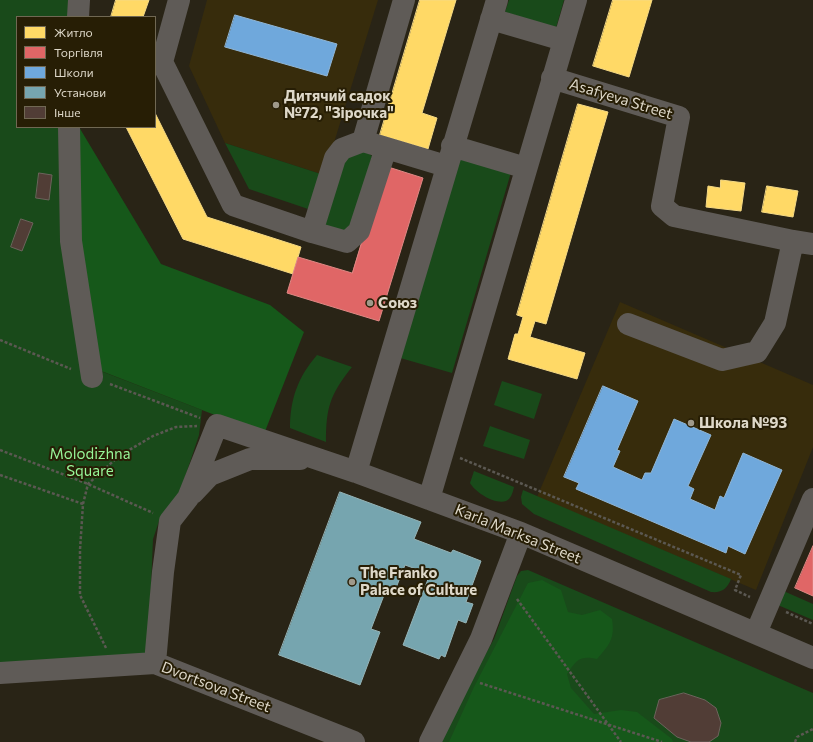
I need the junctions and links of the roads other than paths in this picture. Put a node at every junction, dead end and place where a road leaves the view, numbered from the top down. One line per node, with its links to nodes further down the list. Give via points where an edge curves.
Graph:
1 (79, 0): 6 (street)
2 (179, 0): 14 (street, via 162,62 233,205)
3 (404, 0): 10 (street)
4 (576, 0): 7 (street)
5 (494, 9): 7 (street); 12 (street)
6 (78, 16)
7 (564, 40): 8 (street)
8 (552, 78): 13 (street); 15 (street, Asafyeva Street, via 679,117 662,206 674,216)
9 (69, 128): 17 (street, via 71,241)
10 (363, 141): 11 (street); 14 (street, via 342,149 335,158)
11 (386, 148): 12 (street); 14 (street, via 359,231 347,242)
12 (449, 156): 13 (street); 19 (street)
13 (526, 168): 21 (street)
14 (312, 232)
15 (803, 243): 16 (street, Asafyeva Street, via 775,323 757,352 722,360)
16 (628, 324)
17 (92, 377)
18 (319, 459): 19 (street, Karla Marksa Street); 20 (street, via 250,459 210,475); 20 (street, Karla Marksa Street, via 217,425)
19 (356, 472): 21 (street, Karla Marksa Street)
20 (188, 498): 26 (street, via 170,521)
21 (429, 499): 23 (street, Karla Marksa Street)
22 (813, 499): 24 (street)
23 (521, 534): 24 (street, Karla Marksa Street); 29 (street, via 481,640)
24 (756, 633): 25 (street, Karla Marksa Street)
25 (813, 658)
26 (156, 664): 27 (street, Dvortsova Street); 28 (street, Dvortsova Street)
27 (0, 673)
28 (354, 742)
29 (430, 742)

